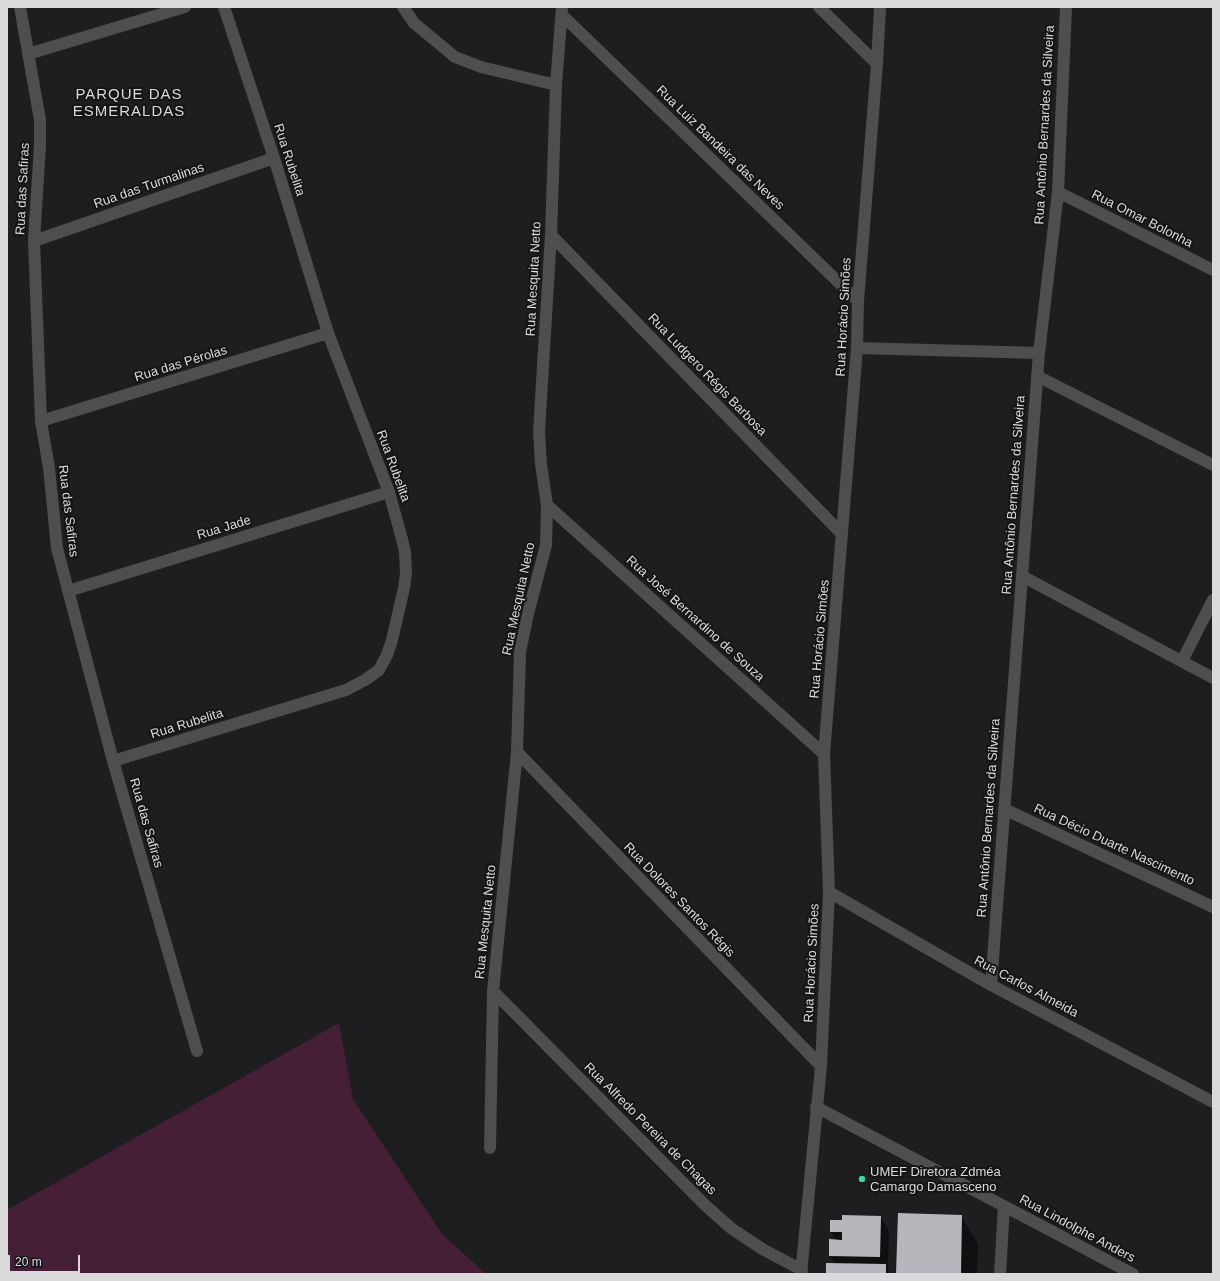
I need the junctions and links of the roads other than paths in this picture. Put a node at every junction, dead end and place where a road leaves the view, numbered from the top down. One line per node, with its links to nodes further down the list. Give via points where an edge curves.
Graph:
1 (20, 7): 9 (street, Rua das Safiras)
2 (185, 7): 9 (street)
3 (224, 7): 12 (street, Rua Rubelita)
4 (402, 7): 11 (street, via 414,23 455,57 480,67)
5 (819, 7): 10 (street)
6 (880, 7): 10 (street, Rua Horácio Simões)
7 (1066, 7): 13 (street, Rua Antônio Bernardes da Silveira)
8 (562, 11): 11 (street, Rua Mesquita Netto); 17 (street, Rua Luiz Bandeira das Neves)
9 (28, 54): 15 (street, Rua das Safiras, via 40,120)
10 (877, 64): 17 (street, Rua Horácio Simões)
11 (556, 85): 14 (street, Rua Mesquita Netto)
12 (274, 158): 15 (street, Rua das Turmalinas); 18 (street, Rua Rubelita)
13 (1058, 192): 16 (street, Rua Omar Bolonha); 20 (street, Rua Antônio Bernardes da Silveira)
14 (551, 235): 25 (street, Rua Mesquita Netto, via 539,432); 26 (street, Rua Ludgero Régis Barbosa)
15 (34, 241): 22 (street, Rua das Safiras)
16 (1213, 270)
17 (858, 301): 19 (street, Rua Horácio Simões)
18 (328, 333): 22 (street, Rua das Pérolas); 24 (street, Rua Rubelita)
19 (857, 348): 20 (street); 26 (street, Rua Horácio Simões)
20 (1039, 353): 21 (street, Rua Antônio Bernardes da Silveira)
21 (1037, 376): 23 (street); 27 (street, Rua Antônio Bernardes da Silveira)
22 (41, 421): 28 (street, Rua das Safiras, via 49,468 57,548)
23 (1213, 465)
24 (389, 492): 28 (street, Rua Jade); 34 (street, Rua Rubelita, via 405,552 406,573 392,640 379,670 346,690)
25 (547, 505): 32 (street, Rua Mesquita Netto, via 546,545 520,652); 33 (street, Rua José Bernardino de Souza)
26 (842, 534): 33 (street, Rua Horácio Simões)
27 (1022, 576): 30 (street); 35 (street, Rua Antônio Bernardes da Silveira)
28 (68, 591): 34 (street, Rua das Safiras)
29 (1213, 600): 30 (street)
30 (1182, 661): 31 (street)
31 (1213, 678)
32 (518, 752): 39 (street, Rua Mesquita Netto); 41 (street, Rua Dolores Santos Régis)
33 (824, 754): 36 (street, Rua Horácio Simões)
34 (113, 761): 40 (street, Rua das Safiras)
35 (1004, 809): 37 (street, Rua Décio Duarte Nascimento); 38 (street, Rua Antônio Bernardes da Silveira)
36 (829, 892): 38 (street, Rua Carlos Almeida); 41 (street, Rua Horácio Simões)
37 (1213, 907)
38 (991, 985): 42 (street, Rua Carlos Almeida)
39 (493, 991): 44 (street, Rua Mesquita Netto); 46 (street, Rua Alfredo Pereira de Chagas, via 706,1206 732,1229)
40 (197, 1051)
41 (821, 1066): 43 (street, Rua Horácio Simões)
42 (1213, 1102)
43 (816, 1107): 45 (street, Rua Lindolphe Anders); 46 (street, Rua Horácio Simões)
44 (490, 1148)
45 (1004, 1206): 47 (street); 48 (street, Rua Lindolphe Anders)
46 (801, 1272)
47 (1000, 1274)
48 (1133, 1274)

